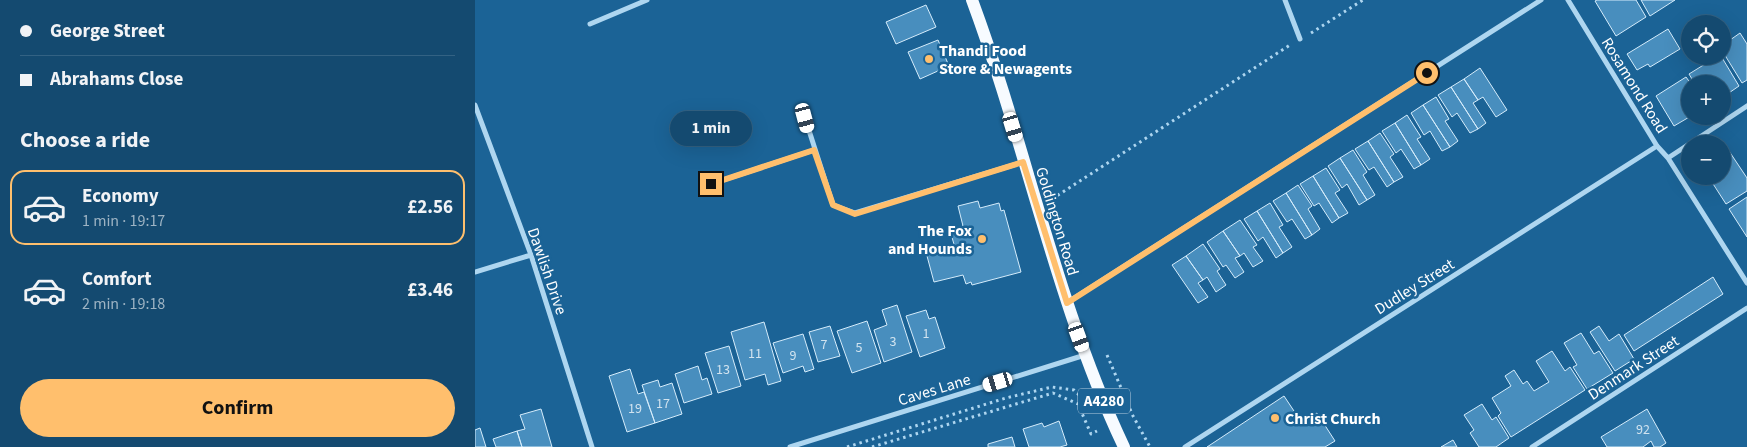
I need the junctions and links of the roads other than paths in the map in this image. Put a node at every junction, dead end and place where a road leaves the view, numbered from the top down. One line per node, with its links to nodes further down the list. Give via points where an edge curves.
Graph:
1 (647, 0): 6 (street)
2 (972, 0): 14 (main road, Goldington Road / A4280)
3 (1285, 0): 7 (street)
4 (1541, 0): 19 (street)
5 (1567, 0): 11 (street, Rosamond Road)
6 (590, 24)
7 (1300, 39)
8 (475, 104): 16 (street, Dawlish Drive)
9 (1747, 106): 13 (street)
10 (805, 118): 12 (street)
11 (1657, 146): 13 (street, Rosamond Road); 25 (street, Dudley Street)
12 (814, 150): 14 (street, via 833,205 855,214); 15 (street)
13 (1668, 158): 18 (street, Rosamond Road)
14 (1023, 162): 19 (main road, Goldington Road / A4280)
15 (711, 184)
16 (531, 255): 17 (street); 22 (street, Dawlish Drive)
17 (475, 272)
18 (1747, 283)
19 (1067, 303): 21 (main road, Goldington Road / A4280)
20 (1747, 308): 26 (street, Denmark Street)
21 (1085, 355): 23 (street, Caves Lane); 24 (main road, Goldington Road / A4280)
22 (591, 447)
23 (790, 447)
24 (1124, 447)
25 (1185, 447)
26 (1532, 447)

